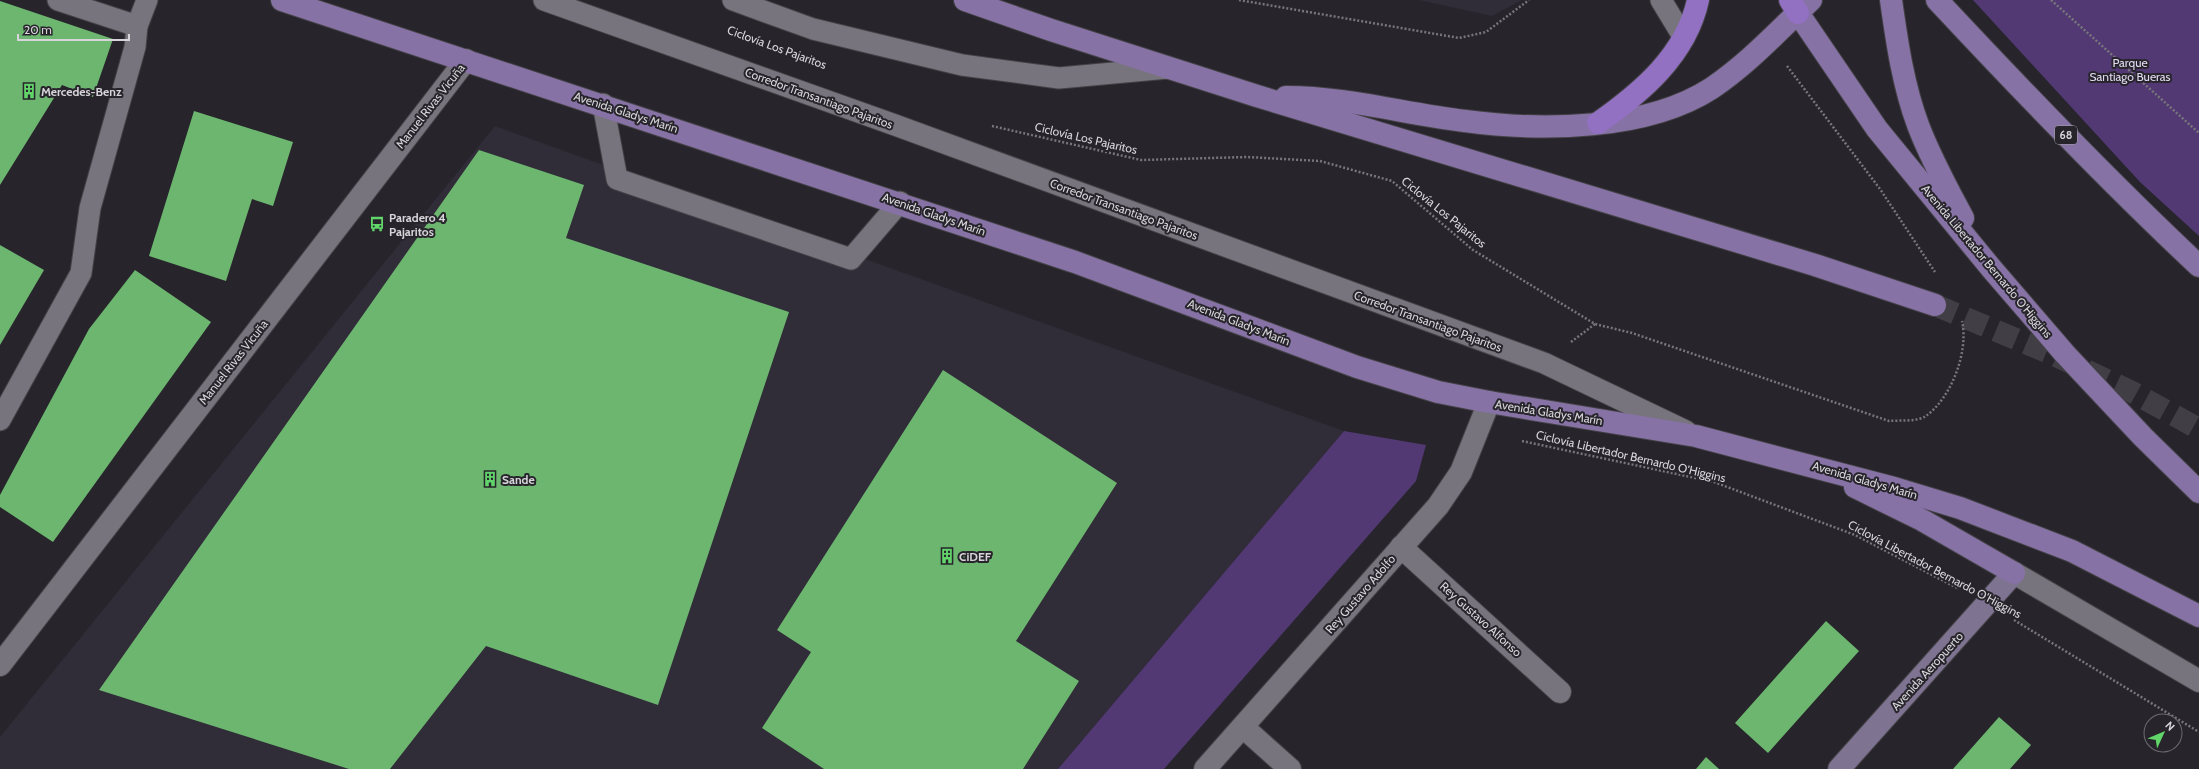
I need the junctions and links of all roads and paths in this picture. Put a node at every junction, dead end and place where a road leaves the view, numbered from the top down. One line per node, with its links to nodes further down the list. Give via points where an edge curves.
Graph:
1 (58, 0): 15 (lane)
2 (147, 0): 15 (lane)
3 (282, 0): 17 (main road, Avenida Gladys Marín)
4 (544, 0): 32 (lane, Corredor Transantiago Pajaritos, via 902,127 1544,363)
5 (733, 0): 18 (lane, via 813,29 962,65 1059,78)
6 (965, 0): 18 (main road)
7 (1239, 0): 8 (path, via 1459,38 1486,32)
8 (1529, 0)
9 (1661, 0): 16 (lane)
10 (1698, 0): 16 (highway)
11 (1891, 0): 26 (main road, via 1898,49 1918,125 1943,182)
12 (1937, 0): 25 (main road, 68, via 2138,209)
13 (2051, 0): 23 (path)
14 (1799, 4): 21 (main road, via 1769,42 1710,89 1680,105 1649,116); 26 (main road, Avenida Libertador Bernardo O'Higgins, via 1878,129)
15 (137, 26): 30 (lane, via 135,47 90,208 81,273)
16 (1684, 38): 21 (highway, via 1652,78 1623,105)
17 (466, 60): 20 (main road, Avenida Gladys Marín); 39 (street, Manuel Rivas Vicuña)
18 (1168, 68): 19 (main road)
19 (1257, 96): 21 (main road, via 1315,98 1486,123 1572,126); 27 (main road, via 1815,265)
20 (603, 104): 24 (main road, Avenida Gladys Marín); 24 (lane, via 617,179 851,259)
21 (1598, 123)
22 (986, 124): 28 (path, Ciclovía Los Pajaritos, via 1141,160 1247,157 1320,161 1392,181 1473,250)
23 (2199, 134)
24 (900, 202): 29 (main road, Avenida Gladys Marín, via 1075,262 1357,367 1438,392)
25 (2199, 266)
26 (1991, 268): 34 (main road, Avenida Libertador Bernardo O'Higgins, via 2065,354)
27 (1935, 305)
28 (1595, 324)
29 (1490, 402): 31 (street, Rey Gustavo Adolfo); 32 (main road, Avenida Gladys Marín)
30 (0, 420)
31 (1476, 431): 35 (street, Rey Gustavo Adolfo, via 1453,486); 37 (path, Ciclovía Libertador Bernardo O'Higgins, via 1714,482 1855,535)
32 (1696, 436): 33 (main road, Avenida Gladys Marín)
33 (1790, 459): 36 (main road, via 1922,520); 38 (main road, Avenida Gladys Marín, via 1960,508 2013,528 2072,551)
34 (2199, 492)
35 (1401, 547): 41 (street, Rey Gustavo Alfonso); 42 (street, Rey Gustavo Adolfo)
36 (2014, 573): 37 (street, Avenida Aeropuerto); 40 (street)
37 (1987, 604): 43 (path, Ciclovía Libertador Bernardo O'Higgins); 46 (street, Avenida Aeropuerto)
38 (2199, 616)
39 (0, 665)
40 (2199, 682)
41 (1560, 692)
42 (1243, 727): 44 (street, Rey Gustavo Adolfo); 45 (street)
43 (2199, 732)
44 (1205, 769)
45 (1290, 769)
46 (1839, 769)

